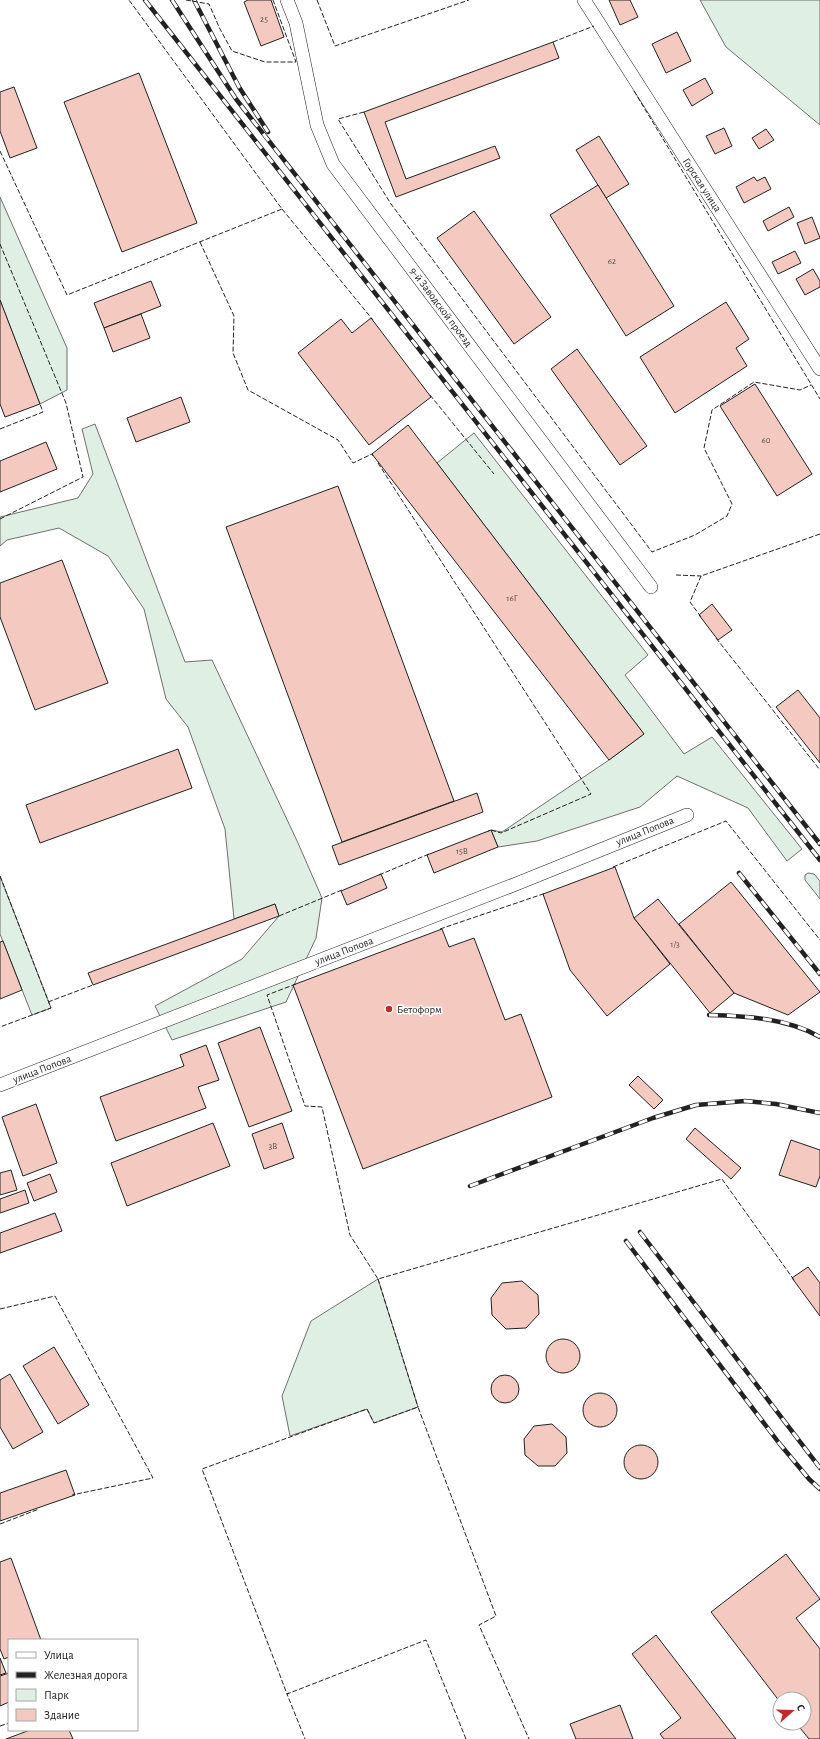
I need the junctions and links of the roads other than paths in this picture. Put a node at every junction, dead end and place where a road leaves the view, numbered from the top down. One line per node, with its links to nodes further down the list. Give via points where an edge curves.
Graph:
1 (287, 0): 4 (street, 9-й Заводской проезд, via 296,23 317,125 333,164)
2 (584, 0): 3 (street, Горская улица)
3 (820, 369)
4 (651, 587)
5 (686, 814): 6 (street, улица Попова, via 516,884)
6 (0, 1085)

